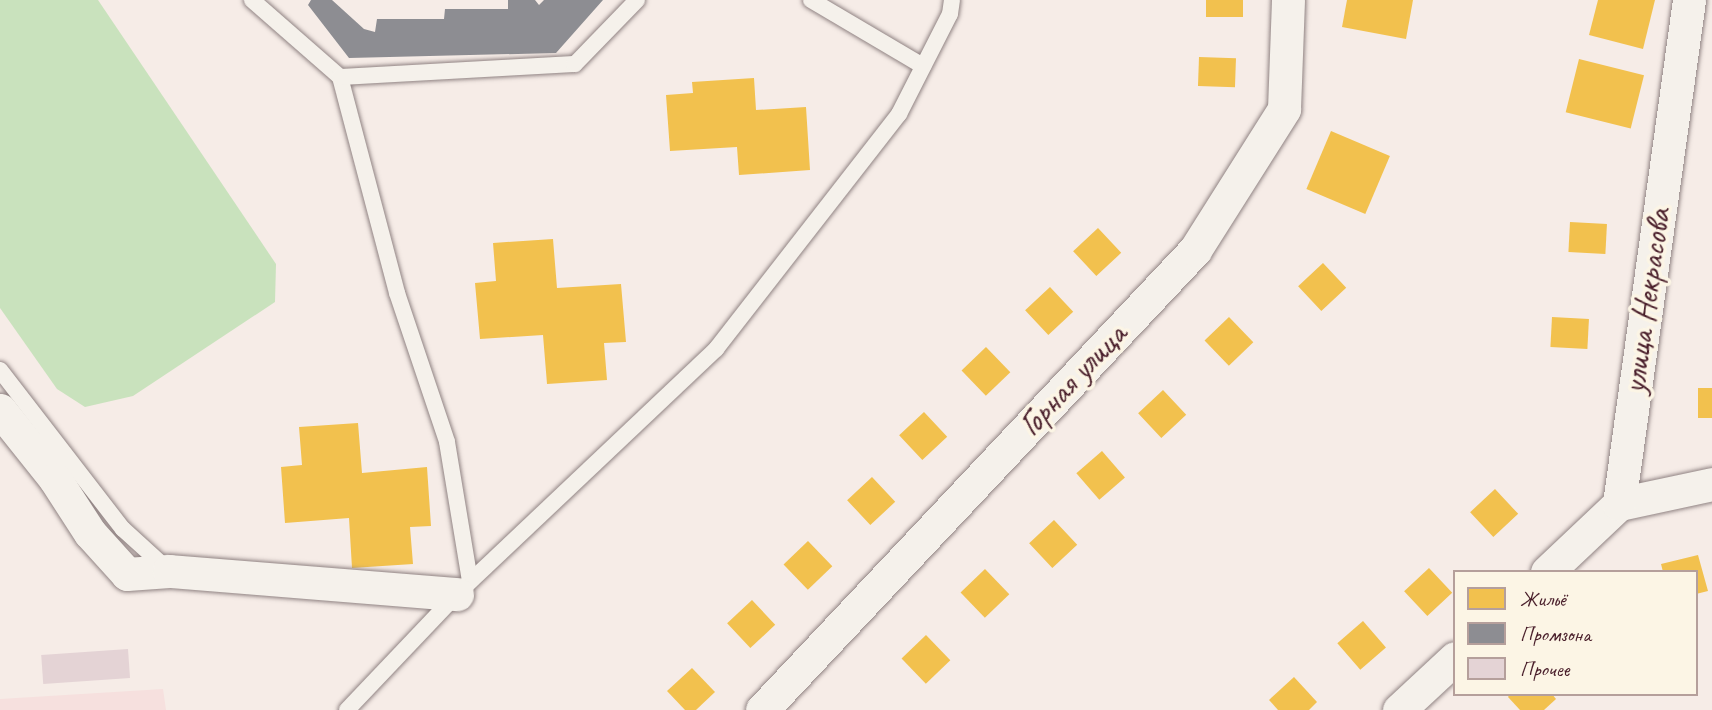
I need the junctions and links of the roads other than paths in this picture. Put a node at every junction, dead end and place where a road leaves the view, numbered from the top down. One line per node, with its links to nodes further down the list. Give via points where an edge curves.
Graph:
1 (252, 0): 8 (lane)
2 (638, 0): 8 (lane, via 575,64)
3 (811, 0): 7 (lane)
4 (952, 0): 7 (lane, via 950,14)
5 (1288, 0): 18 (street, Горная улица, via 1284,108 1195,250)
6 (1689, 0): 12 (street, улица Некрасова)
7 (923, 66): 15 (lane, via 899,114 716,349)
8 (340, 77): 15 (lane, via 397,293 447,442)
9 (0, 370): 14 (lane, via 123,529)
10 (0, 410): 14 (street, via 90,533 127,574)
11 (1712, 484): 12 (street)
12 (1619, 504): 13 (street)
13 (1549, 570)
14 (169, 571): 15 (street)
15 (464, 587): 17 (lane)
16 (1453, 660): 19 (street)
17 (348, 710)
18 (762, 710)
19 (1399, 710)

